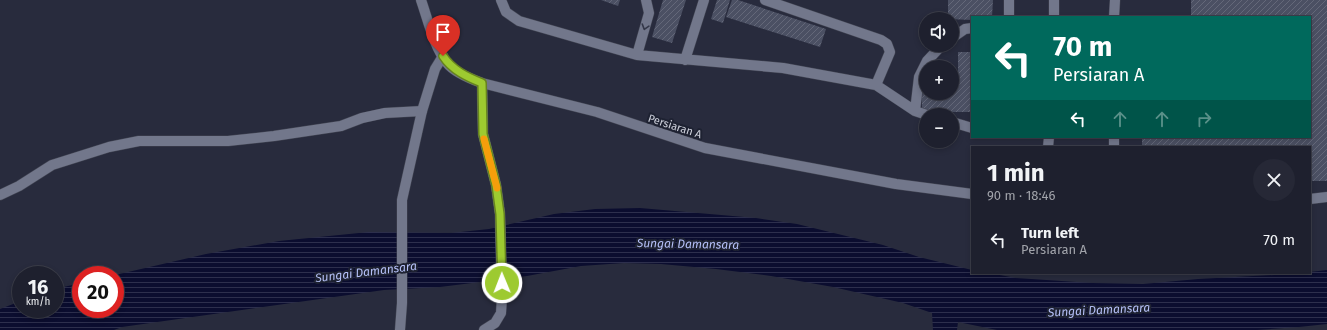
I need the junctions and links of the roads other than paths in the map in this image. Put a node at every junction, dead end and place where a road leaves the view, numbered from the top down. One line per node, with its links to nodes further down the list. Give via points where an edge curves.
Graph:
1 (421, 0): 2 (street); 17 (street, Persiaran A)
2 (431, 0)
3 (501, 0): 16 (street, via 506,12 518,22)
4 (646, 0): 16 (street, one-way to 16, via 649,13)
5 (704, 0): 18 (street)
6 (765, 0): 20 (street, via 887,44 890,52)
7 (1009, 0): 10 (street)
8 (1054, 0): 11 (street)
9 (1115, 0): 12 (street)
10 (1009, 16)
11 (1054, 16)
12 (1114, 16)
13 (971, 28): 14 (street)
14 (959, 33)
15 (935, 52): 22 (street, via 927,61 919,77)
16 (637, 55): 18 (street)
17 (443, 56): 19 (street, Persiaran A, via 448,64); 21 (street, via 435,69)
18 (685, 60): 20 (street, via 782,68)
19 (482, 83): 26 (street, Persiaran A, via 597,112 705,148 896,184); 31 (street, via 483,134 496,185 500,214 502,297 501,313 495,323)
20 (876, 85): 22 (street)
21 (422, 111): 27 (street, via 385,113 340,126 228,141 139,141 109,147 52,165); 30 (street, via 402,200)
22 (914, 111): 23 (street)
23 (919, 113)
24 (959, 124): 25 (street)
25 (971, 128)
26 (971, 194)
27 (0, 195)
28 (1327, 196): 29 (street)
29 (1311, 200)
30 (400, 330)
31 (484, 330)

